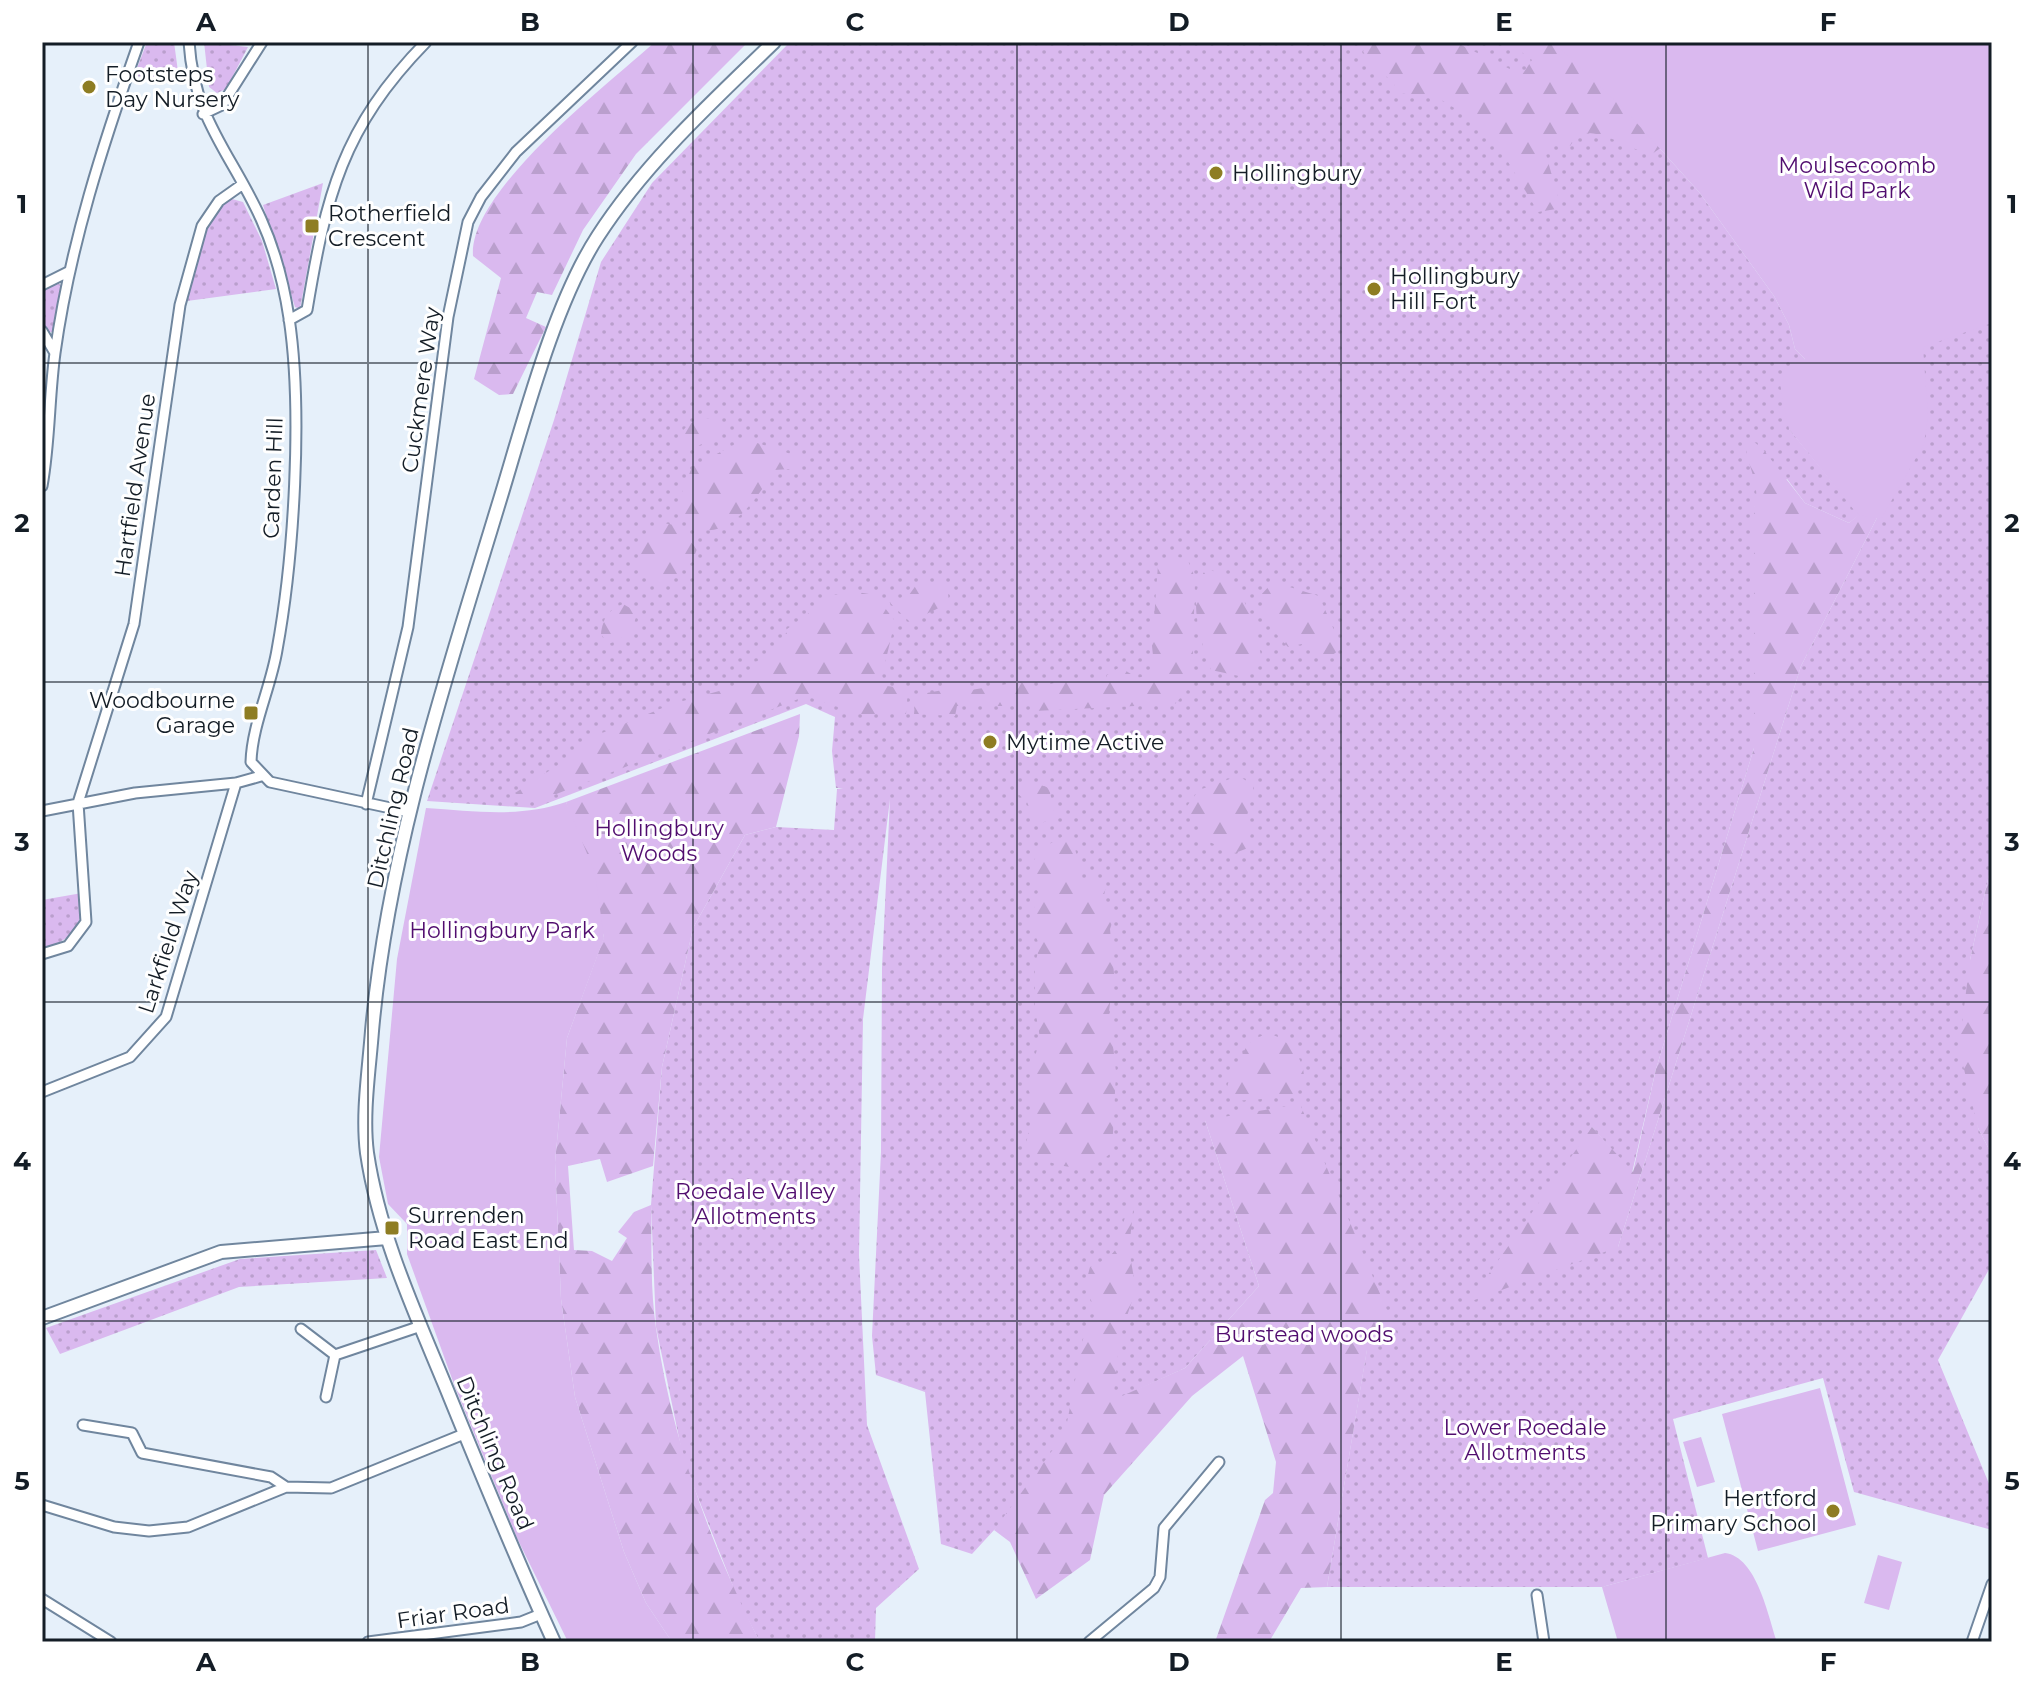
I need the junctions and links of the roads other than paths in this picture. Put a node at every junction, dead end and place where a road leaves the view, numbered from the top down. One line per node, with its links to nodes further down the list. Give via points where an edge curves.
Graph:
1 (139, 42): 9 (street, via 89,186)
2 (189, 42): 7 (street, Carden Hill)
3 (262, 42): 7 (street, via 222,105)
4 (426, 42): 11 (street, via 385,88 348,147 327,204 307,310)
5 (632, 42): 18 (street, Cuckmere Way, via 516,152 468,222 448,317 408,627)
6 (774, 42): 20 (street, Ditchling Road, via 640,178 596,238 564,307 515,449)
7 (203, 114): 8 (street, Carden Hill)
8 (243, 184): 11 (street, Carden Hill, via 270,244); 17 (street, Hartfield Avenue, via 219,201 196,241 167,380 134,624)
9 (70, 271): 10 (street); 13 (street)
10 (42, 285)
11 (289, 320): 15 (street, Carden Hill, via 289,544 277,649 252,755)
12 (42, 331): 13 (street)
13 (55, 353): 14 (street)
14 (42, 486)
15 (261, 776): 16 (street); 18 (street)
16 (236, 783): 17 (street); 22 (street, Larkfield Way, via 166,1017 130,1057)
17 (78, 803): 19 (street); 21 (street, via 86,922 68,946)
18 (366, 804): 20 (street)
19 (42, 811)
20 (409, 812): 23 (street, Ditchling Road, via 376,983 367,1092 366,1146)
21 (42, 954)
22 (42, 1092)
23 (387, 1238): 24 (street, via 221,1252); 25 (street, Ditchling Road)
24 (42, 1318)
25 (421, 1326): 27 (street); 30 (street, Ditchling Road)
26 (301, 1329): 27 (street)
27 (335, 1355): 28 (street)
28 (326, 1397)
29 (83, 1425): 32 (street, via 132,1433 142,1453 271,1477)
30 (464, 1434): 32 (street, via 331,1488); 38 (street, Ditchling Road)
31 (1219, 1462): 42 (street, via 1164,1528 1160,1577 1154,1588)
32 (286, 1487): 33 (street, via 188,1527 149,1531 114,1527)
33 (42, 1505)
34 (1992, 1584): 37 (street)
35 (1537, 1595): 43 (street)
36 (42, 1599): 39 (street)
37 (1989, 1609): 44 (street)
38 (541, 1614): 40 (street, Friar Road, via 521,1622); 41 (street, Ditchling Road)
39 (111, 1642)
40 (368, 1642)
41 (554, 1642)
42 (1089, 1642)
43 (1544, 1642)
44 (1972, 1642)

